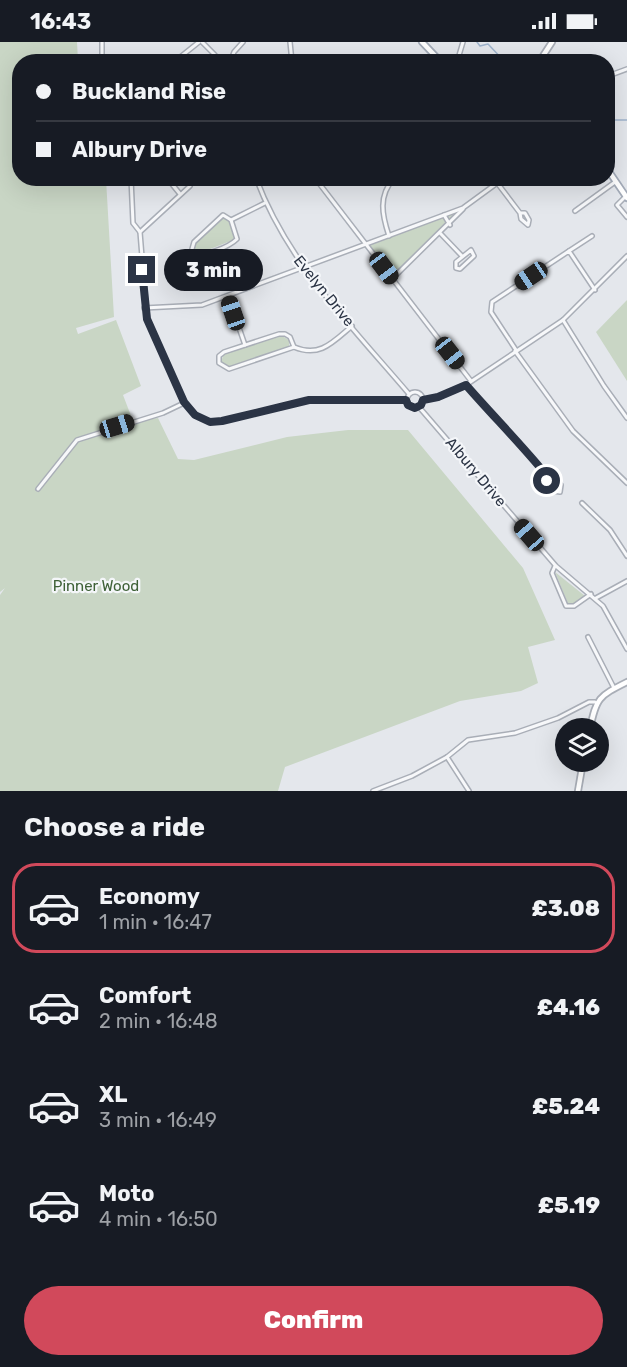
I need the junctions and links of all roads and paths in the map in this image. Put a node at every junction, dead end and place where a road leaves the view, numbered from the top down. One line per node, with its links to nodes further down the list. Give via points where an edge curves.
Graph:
1 (201, 42): 4 (street); 5 (street)
2 (243, 42): 6 (street)
3 (422, 42): 7 (street)
4 (185, 54)
5 (214, 54)
6 (233, 54)
7 (433, 54)
8 (616, 181): 19 (street)
9 (131, 186): 28 (street, via 133,223)
10 (174, 186): 18 (street)
11 (190, 186): 18 (street)
12 (259, 186): 20 (street, Evelyn Drive)
13 (321, 186): 32 (street)
14 (388, 186): 30 (street, via 382,208)
15 (495, 186): 21 (street)
16 (500, 186): 23 (street)
17 (609, 186): 22 (street)
18 (180, 194): 28 (street)
19 (627, 197): 25 (street, via 617,205)
20 (265, 203): 26 (street); 36 (street, Evelyn Drive)
21 (463, 208): 24 (street); 27 (street)
22 (575, 211)
23 (520, 213)
24 (444, 215): 27 (street); 30 (street)
25 (627, 217)
26 (231, 220): 26 (street, via 237,234 233,243 201,255 194,253 194,242 218,216)
27 (450, 225): 29 (street)
28 (140, 232): 40 (street)
29 (440, 232): 34 (street); 37 (street)
30 (388, 236): 32 (street)
31 (592, 236): 33 (street)
32 (365, 245): 36 (street); 37 (street)
33 (569, 251): 38 (street); 45 (street, via 492,302 491,312)
34 (462, 256): 34 (street, via 471,250 476,254 458,269 456,262)
35 (627, 256): 38 (street)
36 (304, 268): 39 (street); 42 (street, Evelyn Drive)
37 (392, 279): 46 (street)
38 (595, 290): 41 (street)
39 (228, 296): 40 (street, via 189,308); 43 (street)
40 (144, 308): 51 (street)
41 (563, 320): 45 (street); 53 (street)
42 (352, 326): 44 (street, via 327,348 316,352); 48 (street, Evelyn Drive)
43 (245, 345): 44 (street, via 285,334); 44 (street, via 219,356 223,368)
44 (294, 347)
45 (515, 351): 46 (street); 55 (street, via 573,430)
46 (471, 381): 47 (street)
47 (466, 385): 50 (street); 54 (street)
48 (409, 394): 49 (street); 50 (street, via 417,392)
49 (406, 400): 51 (street, via 309,400 210,422 195,415); 52 (street, via 412,408)
50 (423, 400): 52 (street)
51 (184, 402): 56 (street, via 163,413 77,441)
52 (419, 406): 59 (street, Albury Drive)
53 (627, 418)
54 (548, 477): 54 (street, via 555,477 561,485 560,492 548,484)
55 (627, 483)
56 (38, 489)
57 (582, 503): 58 (street, via 610,530)
58 (627, 556)
59 (556, 566): 61 (street, Albury Drive); 61 (street, via 552,573 566,606 574,606)
60 (627, 581): 62 (street)
61 (591, 594): 62 (street, Albury Drive)
62 (596, 598): 64 (street, Albury Drive)
63 (588, 637): 66 (street)
64 (627, 649)
65 (627, 682): 66 (street)
66 (614, 688): 67 (street)
67 (596, 702): 68 (street); 69 (street, via 523,731 476,737)
68 (592, 718)
69 (447, 757): 71 (street); 72 (street)
70 (581, 772): 73 (street)
71 (373, 791)
72 (469, 791)
73 (578, 791)

